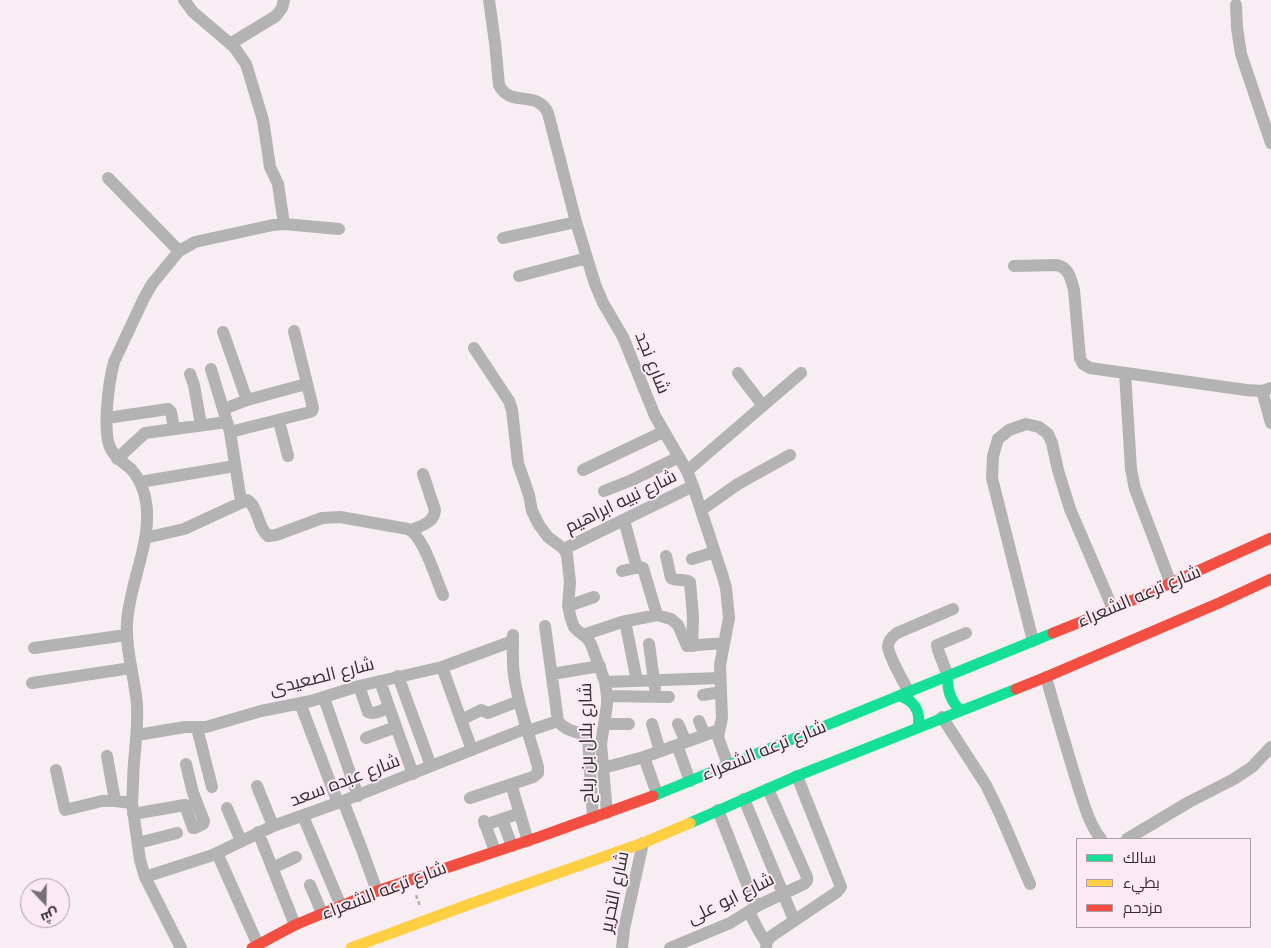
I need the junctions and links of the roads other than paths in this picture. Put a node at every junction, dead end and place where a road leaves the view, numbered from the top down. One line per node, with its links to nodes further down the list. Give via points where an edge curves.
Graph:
1 (184, 0): 5 (street)
2 (284, 0): 5 (street, via 276,16)
3 (489, 0): 8 (street, شارع نجد, via 499,85 504,94 538,101 546,108)
4 (1236, 5): 6 (street, via 1241,54)
5 (230, 44): 9 (street, via 246,64 259,105)
6 (1271, 143)
7 (108, 178): 12 (street)
8 (576, 222): 11 (street); 13 (street, شارع نجد)
9 (284, 224): 10 (street); 12 (street, via 195,242)
10 (339, 229)
11 (503, 238)
12 (179, 251): 29 (street, via 152,284 114,362)
13 (587, 258): 15 (street); 35 (street, شارع نجد, via 597,291 624,338)
14 (1014, 266): 22 (street, via 1056,264 1066,268 1074,290 1080,358 1090,368)
15 (519, 276)
16 (294, 331): 24 (street)
17 (224, 332): 26 (street)
18 (474, 348): 53 (street, via 509,401 518,463 534,518 548,537)
19 (210, 369): 28 (street)
20 (738, 373): 27 (street)
21 (800, 373): 27 (street)
22 (1125, 373): 25 (street, via 1246,390); 60 (street, via 1130,469)
23 (190, 374): 32 (street)
24 (306, 384): 26 (street); 30 (street, via 312,411)
25 (1267, 389): 31 (street)
26 (247, 400): 28 (street)
27 (763, 406): 42 (street)
28 (224, 409): 33 (street)
29 (107, 418): 34 (street, via 168,409); 39 (street, via 107,441)
30 (279, 421): 33 (street); 36 (street)
31 (1271, 423)
32 (201, 425): 33 (street); 34 (street)
33 (229, 427): 40 (street)
34 (174, 428): 39 (street, via 145,432)
35 (663, 432): 38 (street, شارع نجد); 41 (street)
36 (288, 456)
37 (790, 456): 48 (street, via 738,484)
38 (679, 457): 42 (street, شارع نجد); 46 (street)
39 (117, 459): 44 (street, via 130,468)
40 (235, 466): 44 (street); 47 (street)
41 (583, 470)
42 (687, 471): 45 (street, شارع نجد)
43 (423, 474): 50 (street, via 435,514 428,522)
44 (140, 482): 51 (street, via 147,509)
45 (693, 486): 48 (street, شارع نجد); 49 (street, شارع نبيه ابراهيم)
46 (604, 492)
47 (241, 501): 50 (street, via 250,501 268,536 328,517); 51 (street, via 184,528)
48 (701, 510): 54 (street, شارع نجد)
49 (624, 520): 53 (street, شارع نبيه ابراهيم); 57 (street)
50 (412, 530): 61 (street, via 423,545)
51 (144, 538): 70 (street, via 130,597)
52 (1271, 538): 60 (highway, شارع ترعه الشعراء)
53 (564, 549): 63 (street, شارع بلال بن رباح, via 570,589)
54 (715, 552): 56 (street); 73 (street, شارع نجد, via 729,610)
55 (666, 556): 75 (street, via 671,578 690,582)
56 (692, 559)
57 (637, 568): 58 (street); 66 (street, via 644,569)
58 (622, 571)
59 (1271, 580): 85 (highway, شارع ترعه الشعراء)
60 (1171, 584): 65 (highway, شارع ترعه الشعراء)
61 (442, 595)
62 (594, 597): 63 (street)
63 (568, 606): 71 (street, شارع بلال بن رباح, via 574,626)
64 (953, 609): 95 (street, via 897,633 890,640 889,653)
65 (1113, 610): 72 (highway, شارع ترعه الشعراء); 72 (street, via 1070,509 1048,434 1039,427 1026,424 1009,430 998,439 992,478)
66 (658, 615): 67 (street); 75 (street, via 676,623 686,644)
67 (626, 621): 71 (street); 78 (street)
68 (546, 626): 82 (street)
69 (966, 633): 84 (street, via 937,645)
70 (126, 635): 76 (street); 81 (street)
71 (583, 635): 79 (street, شارع بلال بن رباح, via 591,644)
72 (1033, 641): 84 (highway, شارع ترعه الشعراء)
73 (723, 643): 75 (street); 86 (street, شارع نجد)
74 (649, 644): 77 (street)
75 (692, 646)
76 (34, 648)
77 (657, 660): 78 (street); 87 (street)
78 (634, 663): 89 (street)
79 (600, 666): 82 (street); 90 (street, شارع بلال بن رباح)
80 (442, 667): 83 (street, شارع الصعيدى); 98 (street, شارع الصعيدى, via 513,637 513,667); 103 (street)
81 (131, 668): 91 (street); 115 (street, via 137,704)
82 (552, 674): 104 (street)
83 (398, 676): 88 (street, شارع الصعيدى); 126 (street)
84 (948, 676): 95 (highway, شارع ترعه الشعراء); 101 (highway, via 950,698)
85 (1046, 677): 101 (highway, شارع ترعه الشعراء); 153 (street, via 1086,810)
86 (720, 678): 87 (street); 93 (street, شارع نجد)
87 (655, 680): 89 (street); 96 (street, via 663,697)
88 (380, 681): 92 (street, شارع الصعيدى); 100 (street)
89 (637, 681): 90 (street)
90 (605, 682): 96 (street, شارع بلال بن رباح)
91 (32, 683)
92 (359, 686): 97 (street, شارع الصعيدى); 100 (street, via 368,712)
93 (721, 692): 94 (street); 114 (street, شارع نجد)
94 (703, 694)
95 (904, 694): 111 (highway, via 917,707); 125 (highway, شارع ترعه الشعراء)
96 (607, 696): 106 (street, شارع بلال بن رباح)
97 (324, 698): 99 (street, شارع الصعيدى); 137 (street)
98 (519, 701): 103 (street, via 486,713 481,710); 113 (street)
99 (300, 703): 112 (street, شارع الصعيدى); 141 (street)
100 (389, 708): 110 (street)
101 (960, 710): 102 (highway, شارع ترعه الشعراء)
102 (942, 717): 111 (highway, شارع ترعه الشعراء); 165 (street, via 986,784)
103 (461, 720): 120 (street)
104 (558, 721): 113 (street, شارع عبده سعد); 148 (street, via 565,728 588,738)
105 (699, 721): 116 (street)
106 (604, 724): 107 (street); 127 (street, شارع بلال بن رباح)
107 (629, 724)
108 (652, 724): 121 (street)
109 (678, 724): 118 (street)
110 (396, 727): 117 (street); 129 (street)
111 (918, 727): 130 (highway, شارع ترعه الشعراء)
112 (197, 728): 115 (street, شارع الصعيدى); 134 (street)
113 (528, 730): 120 (street, شارع عبده سعد); 132 (street, via 538,774)
114 (719, 730): 116 (street); 125 (street, شارع نجد)
115 (137, 735): 143 (street)
116 (705, 736): 118 (street)
117 (366, 738)
118 (681, 744): 121 (street); 131 (street)
119 (1271, 747): 154 (street, via 1252,767 1234,779)
120 (472, 750): 126 (street, شارع عبده سعد)
121 (660, 752): 123 (street)
122 (107, 756): 140 (street)
123 (644, 757): 127 (street); 136 (street)
124 (186, 764): 143 (street, via 203,824 193,828 184,805)
125 (728, 765): 131 (highway, شارع ترعه الشعراء)
126 (431, 766): 129 (street, شارع عبده سعد)
127 (602, 768): 146 (street, شارع بلال بن رباح)
128 (56, 770): 140 (street, via 65,810 95,802)
129 (413, 774): 137 (street, شارع عبده سعد)
130 (797, 776): 135 (highway, شارع ترعه الشعراء); 172 (street, via 841,887)
131 (690, 781): 136 (highway, شارع ترعه الشعراء)
132 (511, 784): 138 (street); 145 (street)
133 (258, 786): 150 (street)
134 (212, 787)
135 (768, 789): 139 (highway, شارع ترعه الشعراء); 168 (street, شارع ابو على, via 807,881)
136 (657, 794): 146 (highway, شارع ترعه الشعراء)
137 (358, 796): 141 (street, شارع عبده سعد)
138 (470, 798)
139 (744, 799): 144 (highway, شارع ترعه الشعراء); 168 (street)
140 (115, 801): 143 (street)
141 (341, 802): 147 (street, شارع عبده سعد); 167 (street, via 362,847)
142 (227, 808): 155 (street)
143 (132, 809): 157 (street)
144 (718, 810): 158 (highway, شارع ترعه الشعراء); 170 (street)
145 (520, 813): 149 (street); 156 (street)
146 (606, 813): 148 (highway, شارع ترعه الشعراء)
147 (303, 816): 150 (street, شارع عبده سعد); 169 (street)
148 (593, 818): 156 (highway, شارع ترعه الشعراء)
149 (502, 819): 159 (street); 160 (street, via 484,823)
150 (273, 826): 151 (street, شارع عبده سعد)
151 (258, 832): 155 (street, شارع عبده سعد); 163 (street)
152 (177, 833): 157 (street)
153 (1100, 838)
154 (1129, 838)
155 (241, 841): 161 (street, شارع عبده سعد)
156 (528, 841): 159 (highway, شارع ترعه الشعراء)
157 (138, 843): 164 (street)
158 (643, 843): 179 (highway, شارع ترعه الشعراء); 180 (street, شارع التحرير)
159 (512, 846): 160 (highway, شارع ترعه الشعراء)
160 (495, 851): 167 (highway, شارع ترعه الشعراء)
161 (217, 853): 164 (street, شارع عبده سعد); 176 (street)
162 (296, 858): 163 (street)
163 (272, 868): 173 (street)
164 (145, 877): 177 (street)
165 (1030, 884)
166 (310, 885): 171 (street)
167 (377, 891): 169 (highway, شارع ترعه الشعراء)
168 (783, 893): 170 (street, شارع ابو على); 172 (street)
169 (341, 906): 171 (highway, شارع ترعه الشعراء)
170 (753, 909): 175 (street); 181 (street, شارع ابو على, via 730,923)
171 (322, 914): 173 (highway, شارع ترعه الشعراء)
172 (794, 920): 175 (street, via 769,938)
173 (295, 925): 174 (highway, شارع ترعه الشعراء)
174 (279, 933): 176 (highway, شارع ترعه الشعراء); 178 (highway)
175 (766, 945)
176 (255, 946)
177 (181, 948)
178 (279, 948)
179 (351, 948)
180 (622, 948)
181 (670, 948)

